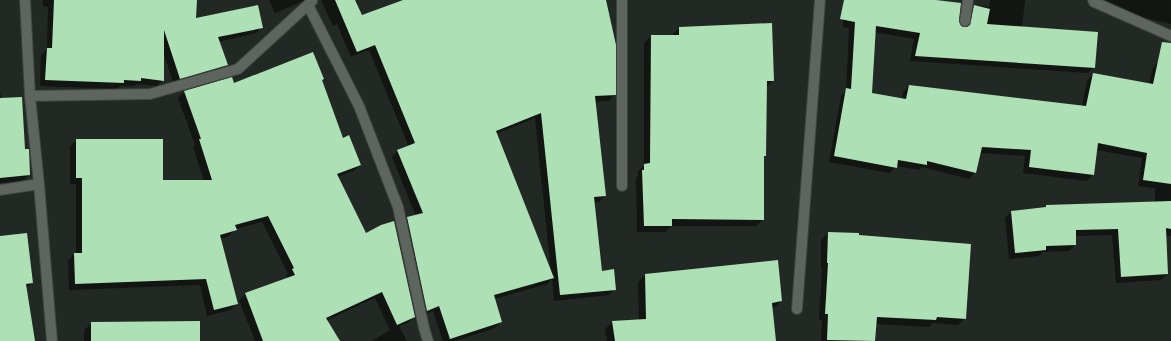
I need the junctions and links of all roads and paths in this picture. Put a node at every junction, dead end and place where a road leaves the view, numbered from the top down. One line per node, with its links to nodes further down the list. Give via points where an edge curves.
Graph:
1 (25, 0): 9 (street)
2 (622, 0): 11 (street)
3 (820, 0): 13 (street)
4 (968, 0): 7 (street)
5 (1093, 0): 8 (street)
6 (311, 2): 9 (street, via 238,69 150,94); 15 (street, via 359,106 398,207)
7 (965, 21)
8 (1171, 36)
9 (30, 96): 10 (street)
10 (39, 184): 12 (street); 14 (street)
11 (622, 186)
12 (0, 190)
13 (797, 309)
14 (52, 341)
15 (428, 341)

